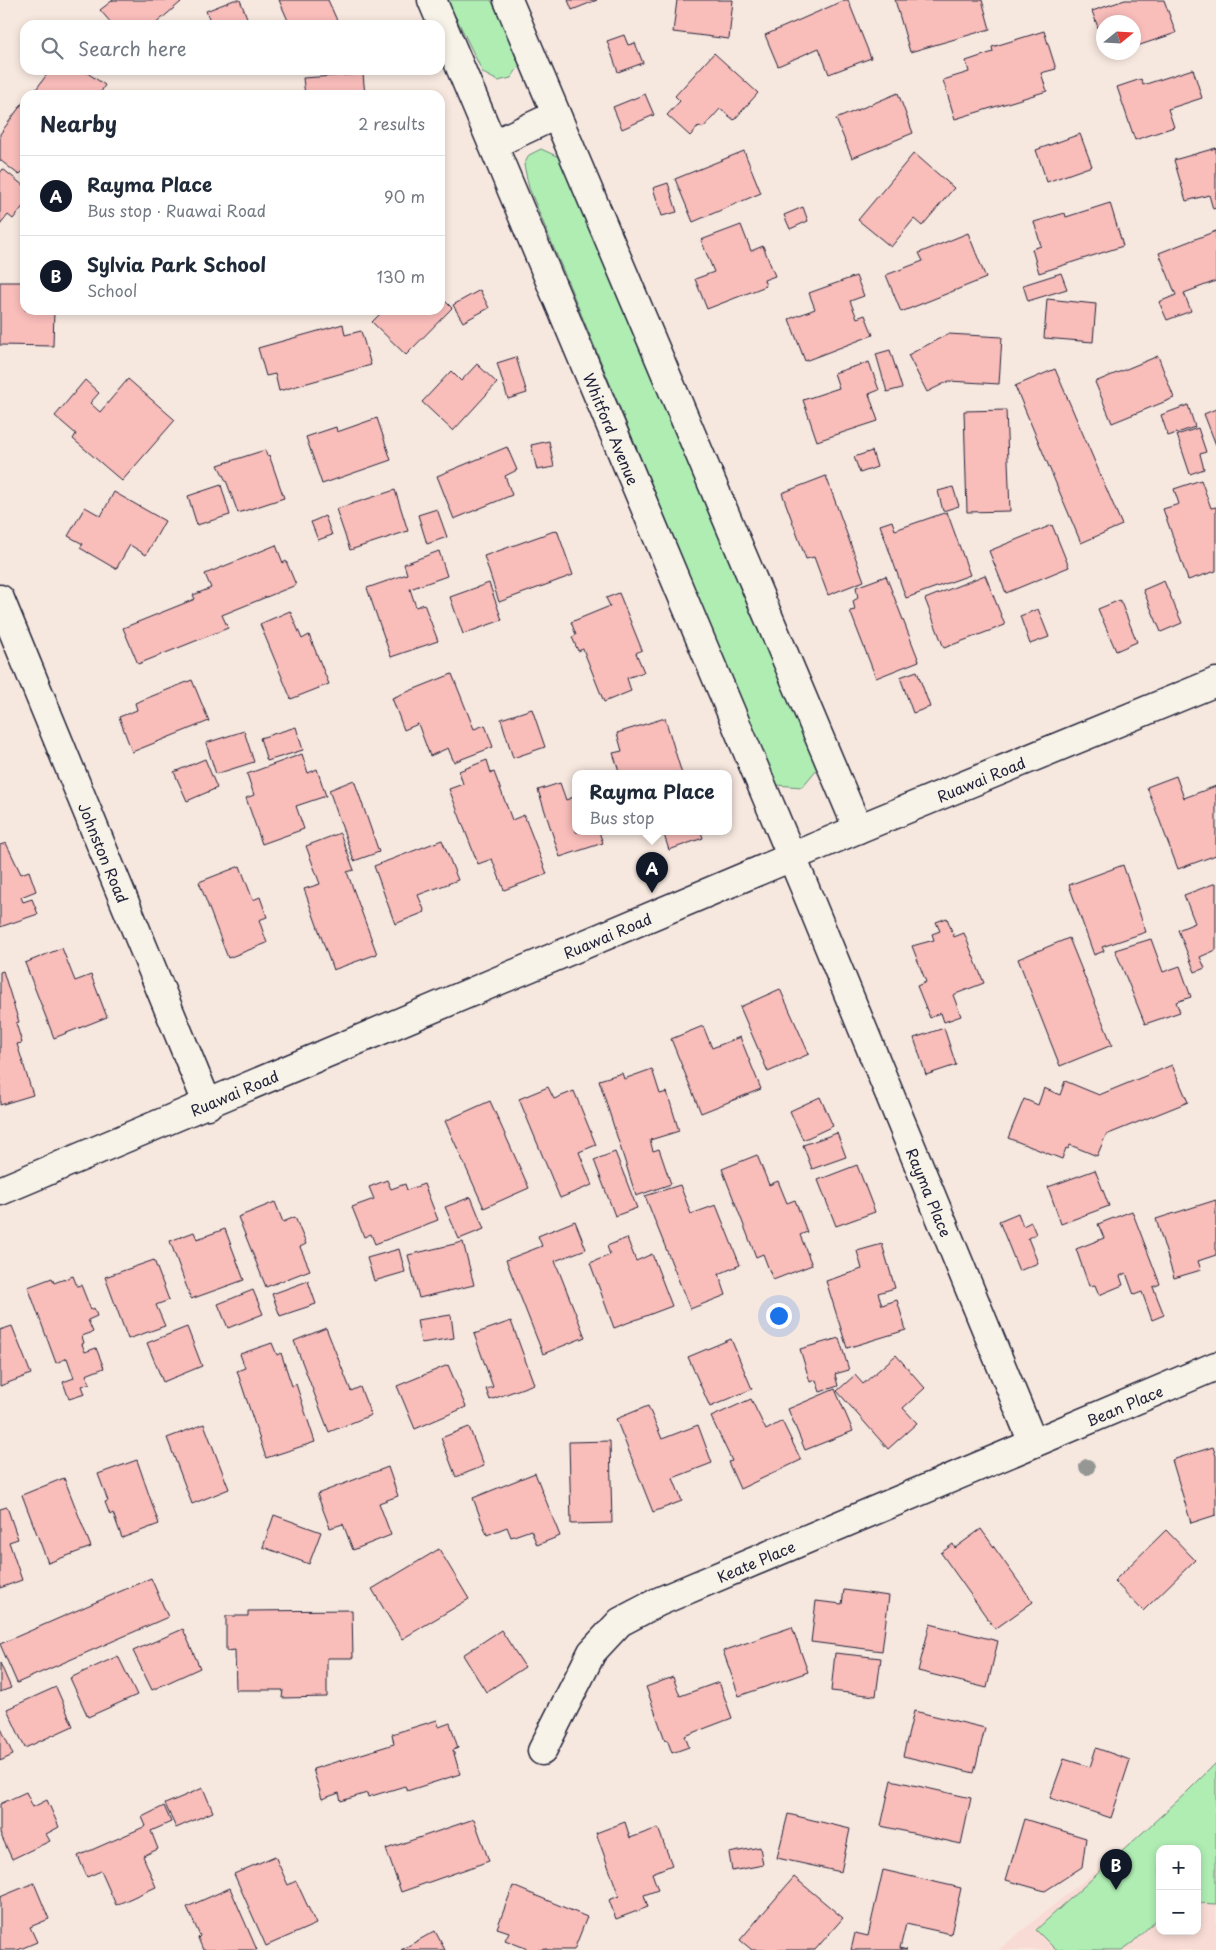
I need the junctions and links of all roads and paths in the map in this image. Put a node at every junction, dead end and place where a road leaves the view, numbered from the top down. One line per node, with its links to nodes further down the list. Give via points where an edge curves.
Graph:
1 (432, 0): 3 (street, Whitford Avenue)
2 (508, 0): 5 (street)
3 (441, 20)
4 (445, 30): 6 (street, Whitford Avenue)
5 (556, 115): 6 (street); 9 (street)
6 (494, 144): 10 (street, Whitford Avenue)
7 (0, 600): 11 (street, Johnston Road)
8 (1216, 682): 9 (street, Ruawai Road)
9 (858, 829): 10 (street, Ruawai Road)
10 (792, 858): 11 (street, Ruawai Road); 14 (street, Rayma Place)
11 (208, 1105): 12 (street, Ruawai Road)
12 (0, 1192)
13 (1216, 1366): 14 (street, Bean Place)
14 (1033, 1443): 15 (street, Keate Place, via 658,1602 620,1622 592,1652)
15 (542, 1751)

